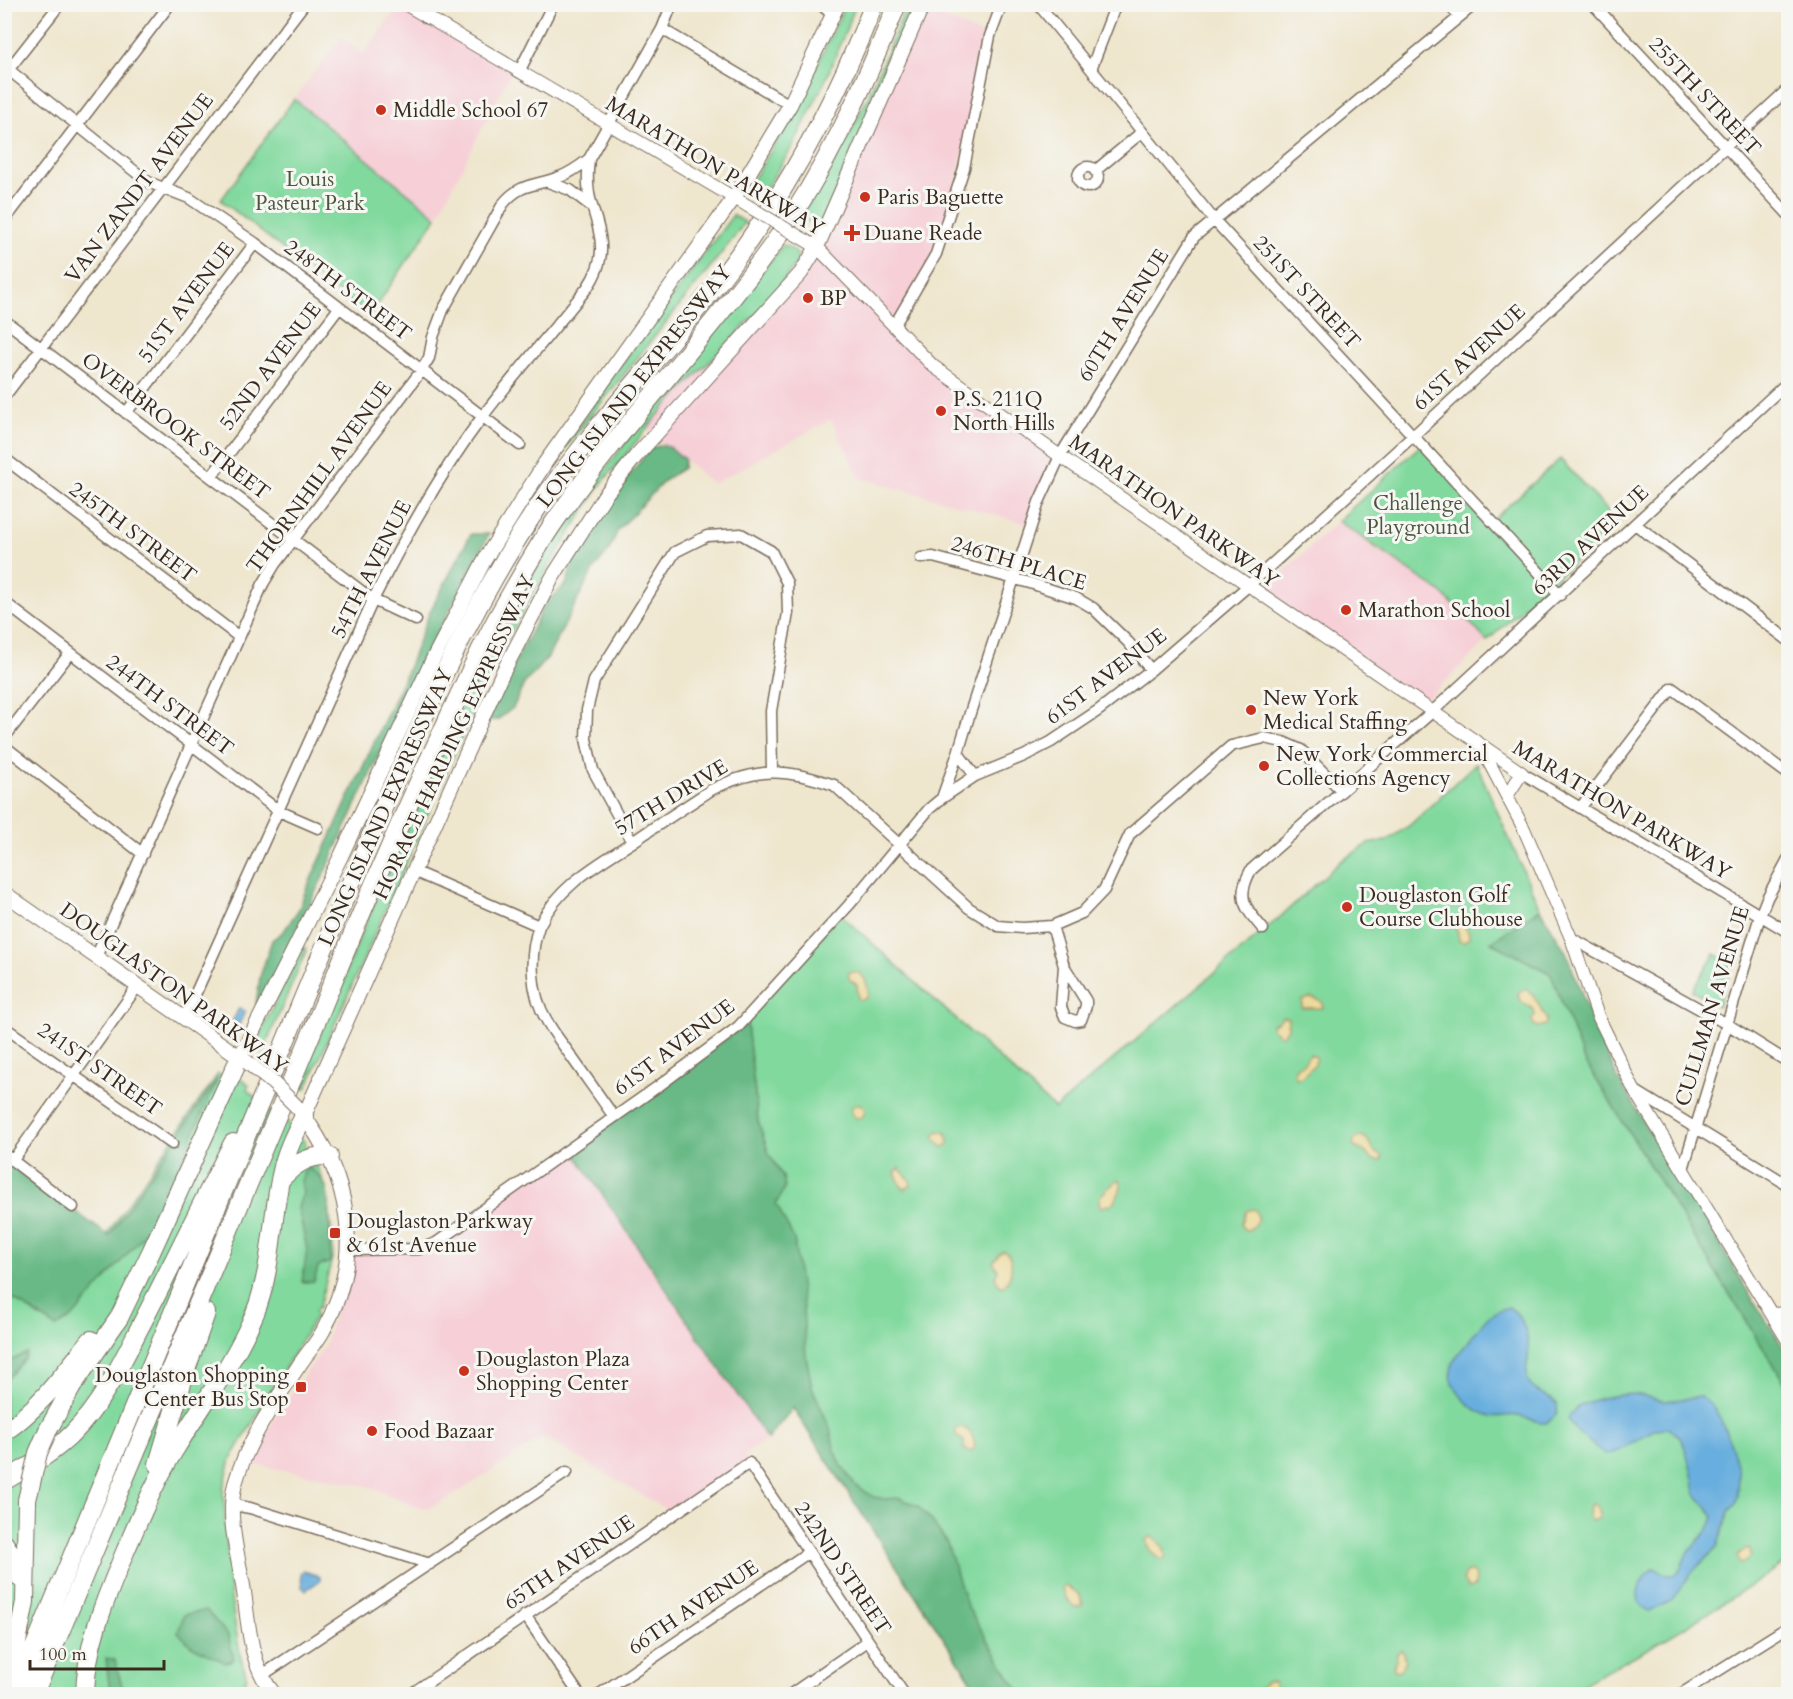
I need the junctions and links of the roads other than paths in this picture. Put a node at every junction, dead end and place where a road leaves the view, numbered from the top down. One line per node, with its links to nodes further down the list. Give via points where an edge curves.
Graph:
1 (60, 4): 22 (street)
2 (170, 4): 27 (street)
3 (304, 4): 34 (street, VAN ZANDT AVENUE)
4 (405, 4): 20 (street, MARATHON PARKWAY)
5 (433, 4): 20 (street)
6 (554, 4): 24 (street)
7 (672, 4): 21 (street, THORNHILL AVENUE)
8 (820, 4): 18 (street)
9 (874, 4): 103 (highway, LONG ISLAND EXPRESSWAY, via 824,118 760,226 576,455 504,560 397,777)
10 (897, 4): 104 (highway, LONG ISLAND EXPRESSWAY, via 844,127 777,238 591,472 524,571 416,787)
11 (923, 4): 41 (main road, HORACE HARDING EXPRESSWAY)
12 (1002, 4): 44 (street, via 990,36 964,168 940,243)
13 (1038, 4): 23 (street, 251ST STREET)
14 (1116, 4): 23 (street)
15 (1449, 4): 19 (street)
16 (1475, 4): 19 (street, 60TH AVENUE)
17 (1593, 4): 30 (street, 255TH STREET)
18 (836, 10): 26 (main road)
19 (1459, 17): 39 (street, 60TH AVENUE)
20 (426, 18): 24 (street, MARATHON PARKWAY)
21 (662, 29): 26 (street); 28 (street, THORNHILL AVENUE)
22 (7, 67): 27 (street, 248TH STREET)
23 (1091, 69): 29 (street, 251ST STREET)
24 (519, 72): 28 (street, MARATHON PARKWAY)
25 (1788, 89): 30 (street, 61ST AVENUE)
26 (790, 105): 35 (main road)
27 (79, 124): 34 (street, 248TH STREET, via 148,182); 38 (street)
28 (609, 125): 31 (street, THORNHILL AVENUE); 35 (street, MARATHON PARKWAY)
29 (1142, 132): 32 (street); 39 (street, 251ST STREET)
30 (1725, 147): 37 (street, 255TH STREET); 51 (street, 61ST AVENUE)
31 (589, 159): 33 (street, THORNHILL AVENUE); 36 (street, 54TH AVENUE)
32 (1095, 171)
33 (546, 181): 36 (street, via 570,190); 46 (street, THORNHILL AVENUE, via 524,187 503,204 443,310 429,358)
34 (163, 189): 40 (street, 248TH STREET, via 189,198); 45 (street, VAN ZANDT AVENUE)
35 (734, 198): 41 (street, MARATHON PARKWAY, bridge); 105 (main road, via 545,463 485,559)
36 (591, 206): 50 (street, 54TH AVENUE, via 601,242 600,260 591,282)
37 (1788, 214)
38 (4, 221)
39 (1215, 221): 51 (street, 251ST STREET); 53 (street, 60TH AVENUE, via 1194,237)
40 (255, 243): 42 (street, 248TH STREET); 49 (street, 51ST AVENUE)
41 (817, 247): 44 (street, MARATHON PARKWAY); 89 (main road, HORACE HARDING EXPRESSWAY, via 783,294 668,417 605,495 577,538 501,676)
42 (339, 308): 46 (street, 248TH STREET); 55 (street, 52ND AVENUE)
43 (4, 320): 45 (street, OVERBROOK STREET)
44 (894, 326): 53 (street, MARATHON PARKWAY, via 933,366)
45 (41, 348): 48 (street, VAN ZANDT AVENUE); 49 (street, OVERBROOK STREET)
46 (421, 371): 50 (street, 248TH STREET); 57 (street, THORNHILL AVENUE)
47 (1788, 382): 56 (street, 63RD AVENUE)
48 (4, 397)
49 (126, 413): 55 (street, OVERBROOK STREET)
50 (482, 417): 52 (street, 248TH STREET); 62 (street, 54TH AVENUE, via 423,508)
51 (1413, 436): 60 (street, 61ST AVENUE); 61 (street, 251ST STREET)
52 (520, 445)
53 (1060, 456): 59 (street, 60TH AVENUE, via 1036,510); 60 (street, MARATHON PARKWAY)
54 (4, 458): 65 (street, 245TH STREET)
55 (211, 477): 57 (street, OVERBROOK STREET)
56 (1635, 524): 61 (street, 63RD AVENUE); 66 (street)
57 (293, 540): 62 (street, OVERBROOK STREET); 65 (street, THORNHILL AVENUE, via 263,584)
58 (921, 558): 59 (street, 246TH PLACE, via 933,557)
59 (1015, 579): 68 (street, 246TH PLACE, via 1076,598 1093,608); 74 (street, 60TH AVENUE)
60 (1248, 586): 68 (street, 61ST AVENUE); 69 (street, MARATHON PARKWAY)
61 (1560, 594): 69 (street, 63RD AVENUE)
62 (373, 600): 64 (street, OVERBROOK STREET); 83 (street, 54TH AVENUE)
63 (4, 602): 67 (street, 244TH STREET)
64 (416, 620)
65 (239, 637): 72 (street, THORNHILL AVENUE)
66 (1788, 640)
67 (70, 653): 70 (street); 72 (street, 244TH STREET)
68 (1151, 670): 78 (street, 61ST AVENUE, via 1051,742)
69 (1432, 712): 73 (street, MARATHON PARKWAY); 79 (street, 63RD AVENUE)
70 (4, 738)
71 (4, 746): 87 (street)
72 (191, 746): 83 (street, 244TH STREET); 87 (street, THORNHILL AVENUE)
73 (1481, 746): 76 (street, MARATHON PARKWAY); 80 (street)
74 (958, 753): 78 (street); 81 (street, 60TH AVENUE)
75 (772, 772): 85 (street, 57TH DRIVE, via 733,779 711,790); 85 (street, via 771,711 788,613 787,583 771,550 741,534 707,536 675,552 594,681 586,739 593,770); 86 (street, 57TH DRIVE, via 806,775 834,784)
76 (1522, 773): 80 (street); 82 (street, MARATHON PARKWAY)
77 (1788, 774): 82 (street, via 1672,688)
78 (975, 776): 81 (street, 61ST AVENUE)
79 (1342, 791): 93 (street, 57TH DRIVE, via 1301,750 1283,742 1264,738 1231,746 1130,834 1104,890 1082,913); 94 (street, 63RD AVENUE, via 1251,870 1243,898 1249,913)
80 (1507, 796): 96 (street)
81 (942, 798): 86 (street, 61ST AVENUE)
82 (1581, 807): 91 (street, MARATHON PARKWAY)
83 (279, 811): 84 (street, 244TH STREET); 100 (street, 54TH AVENUE)
84 (318, 828)
85 (632, 842): 92 (street, 57TH DRIVE, via 569,885)
86 (901, 845): 93 (street, 57TH DRIVE, via 986,920 998,926); 110 (street, 61ST AVENUE, via 738,1027)
87 (143, 854): 97 (street, THORNHILL AVENUE)
88 (1788, 859): 91 (street, CULLMAN AVENUE)
89 (413, 871): 92 (street); 109 (main road, HORACE HARDING EXPRESSWAY)
90 (4, 893): 97 (main road, DOUGLASTON PARKWAY)
91 (1760, 916): 95 (street, MARATHON PARKWAY); 101 (street, CULLMAN AVENUE)
92 (539, 926): 110 (street, via 533,963 539,1005)
93 (1052, 926): 98 (street)
94 (1263, 929)
95 (1788, 932)
96 (1571, 938): 101 (street); 108 (street, via 1598,1016)
97 (96, 957): 99 (main road, DOUGLASTON PARKWAY)
98 (1064, 966): 98 (street, via 1061,1006 1065,1017 1082,1020 1086,1001)
99 (137, 987): 100 (main road, DOUGLASTON PARKWAY); 107 (street)
100 (184, 1019): 105 (main road, DOUGLASTON PARKWAY)
101 (1727, 1024): 106 (street); 111 (street, CULLMAN AVENUE)
102 (4, 1027): 107 (street, 241ST STREET)
103 (284, 1043): 127 (highway, via 95,1406 50,1454); 140 (highway, LONG ISLAND EXPRESSWAY)
104 (304, 1051): 128 (highway, via 194,1347); 141 (highway, LONG ISLAND EXPRESSWAY)
105 (243, 1060): 109 (main road, DOUGLASTON PARKWAY, bridge, via 273,1083); 120 (highway)
106 (1788, 1062)
107 (75, 1076): 112 (street, 241ST STREET); 114 (street)
108 (1634, 1090): 111 (street); 115 (street)
109 (300, 1112): 113 (main road, DOUGLASTON PARKWAY); 116 (highway)
110 (614, 1117): 119 (street, 61ST AVENUE, via 436,1243 420,1249)
111 (1695, 1128): 115 (street, CULLMAN AVENUE); 117 (street)
112 (172, 1144)
113 (329, 1156): 116 (highway, via 309,1158); 119 (main road, DOUGLASTON PARKWAY, via 343,1193)
114 (9, 1157): 118 (street)
115 (1683, 1169): 122 (street)
116 (280, 1180): 128 (highway, via 265,1282 256,1311 229,1365)
117 (1788, 1185)
118 (73, 1207)
119 (348, 1250): 129 (main road, DOUGLASTON PARKWAY, via 345,1274 323,1331 246,1454 235,1484)
120 (151, 1252): 124 (highway, via 114,1314 45,1397); 137 (highway, bridge, via 119,1317 73,1385 38,1453 27,1500 25,1602)
121 (1788, 1313): 122 (street)
122 (1772, 1314): 123 (street)
123 (1788, 1341)
124 (4, 1432)
125 (749, 1463): 131 (street, 242ND STREET); 134 (street, 65TH AVENUE)
126 (567, 1472): 132 (street)
127 (8, 1478)
128 (146, 1503): 133 (highway)
129 (233, 1505): 132 (street); 138 (main road, DOUGLASTON PARKWAY, via 253,1654)
130 (4, 1543): 137 (highway, via 17,1562 21,1584)
131 (809, 1552): 136 (street, 242ND STREET); 147 (street, 66TH AVENUE)
132 (430, 1564): 138 (street)
133 (104, 1601): 142 (highway, via 88,1655); 143 (highway, via 95,1657)
134 (525, 1615): 145 (street, 65TH AVENUE); 146 (street)
135 (1788, 1627): 150 (street)
136 (868, 1641): 148 (street); 149 (street, 242ND STREET)
137 (10, 1668): 139 (highway)
138 (261, 1676): 144 (main road, DOUGLASTON PARKWAY)
139 (4, 1687)
140 (15, 1695)
141 (33, 1695)
142 (85, 1695)
143 (96, 1695)
144 (274, 1695)
145 (411, 1695)
146 (579, 1695)
147 (600, 1695)
148 (791, 1695)
149 (904, 1695)
150 (1681, 1695)

